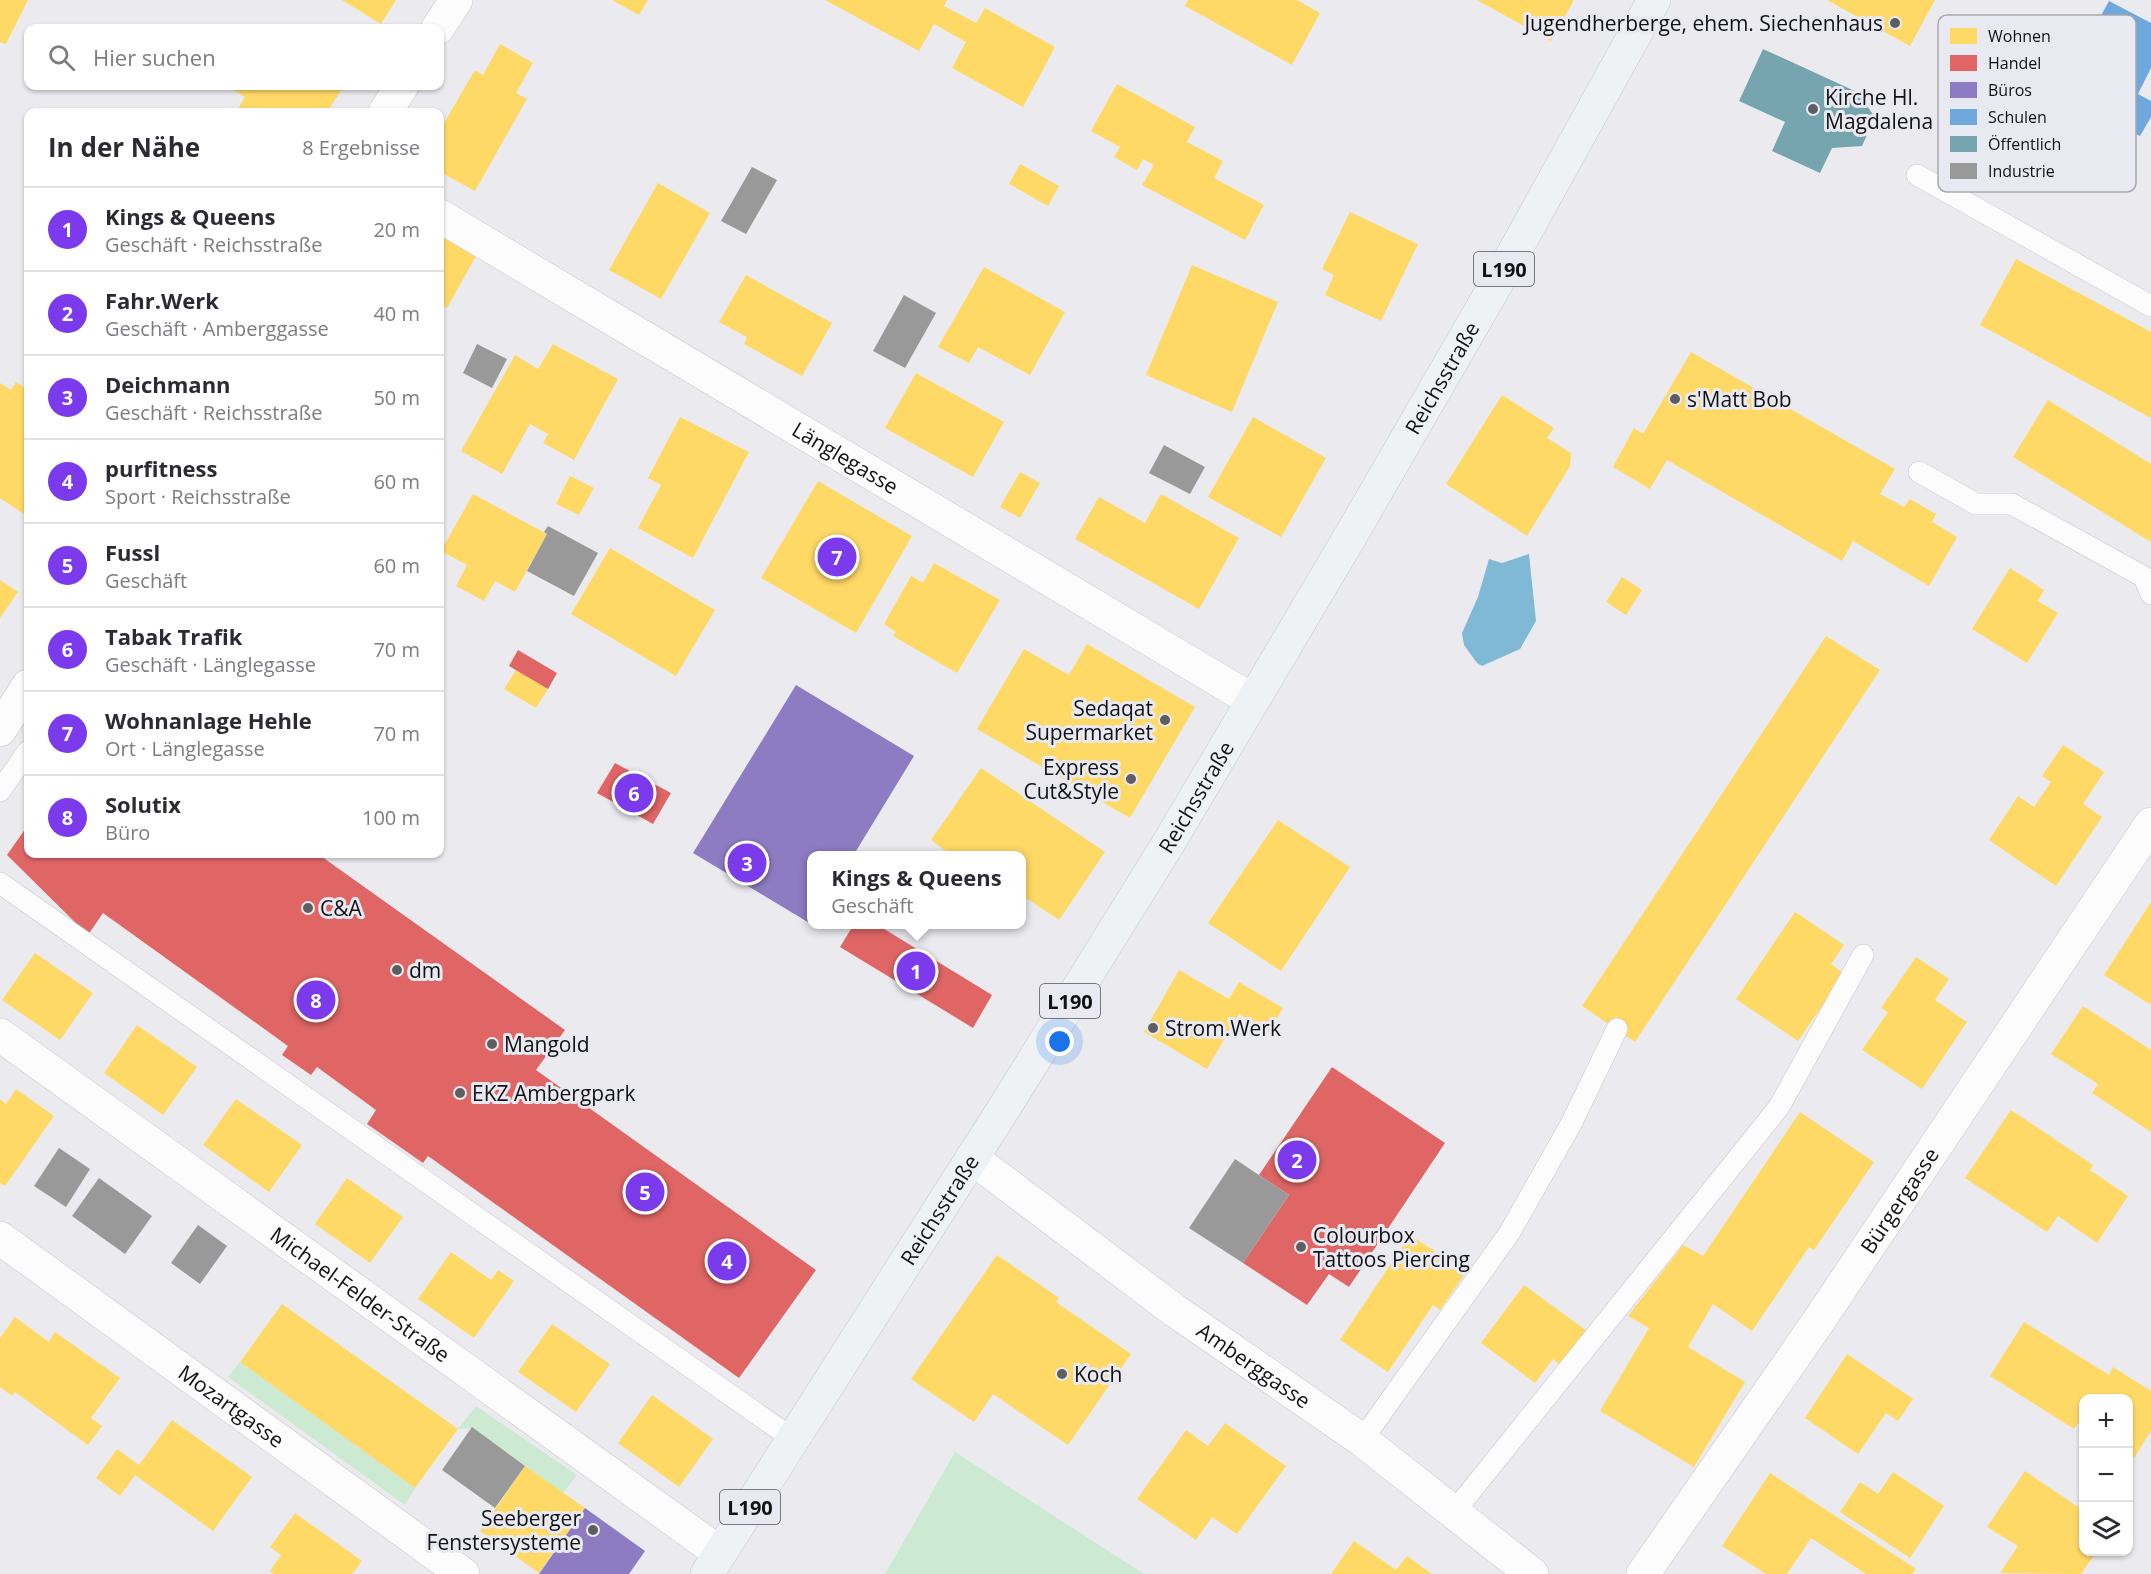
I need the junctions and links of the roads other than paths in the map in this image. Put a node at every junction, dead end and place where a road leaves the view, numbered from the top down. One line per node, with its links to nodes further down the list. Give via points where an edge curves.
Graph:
1 (456, 0): 3 (street)
2 (1654, 0): 14 (main road, Reichsstraße / L190, via 1506,267)
3 (441, 24)
4 (400, 90): 5 (street)
5 (388, 108)
6 (1917, 175): 7 (lane)
7 (1938, 187)
8 (1947, 192): 10 (lane)
9 (444, 218): 14 (street, Länglegasse)
10 (2151, 306)
11 (1919, 472): 12 (lane, via 1976,504 2012,504 2144,577)
12 (2151, 594)
13 (24, 692): 15 (street)
14 (1252, 700): 23 (main road, Reichsstraße / L190, via 1168,844)
15 (0, 730)
16 (24, 757): 17 (lane)
17 (0, 791)
18 (2151, 824): 31 (street, Bürgergasse, via 1820,1319)
19 (0, 883): 25 (lane)
20 (1863, 955): 27 (lane, via 1779,1107)
21 (1617, 1029): 26 (lane, via 1571,1124 1510,1232)
22 (0, 1035): 28 (street, Michael-Felder-Straße)
23 (972, 1158): 25 (main road, Reichsstraße / L190); 26 (street, Amberggasse, via 1174,1310)
24 (0, 1238): 29 (street, Mozartgasse)
25 (793, 1439): 28 (main road, Reichsstraße / L190)
26 (1362, 1440): 27 (street, Amberggasse)
27 (1454, 1512): 30 (street, Amberggasse)
28 (713, 1563)
29 (463, 1574)
30 (1532, 1574)
31 (1643, 1574)

